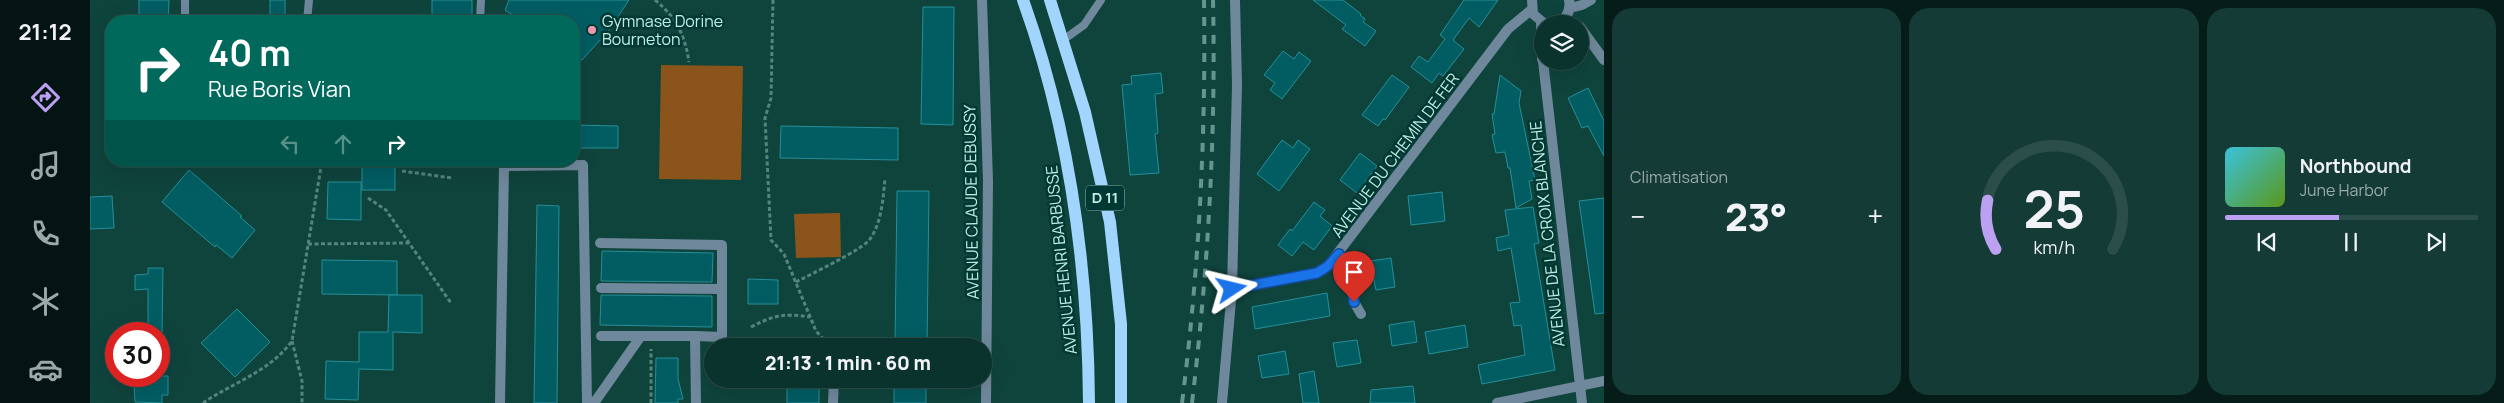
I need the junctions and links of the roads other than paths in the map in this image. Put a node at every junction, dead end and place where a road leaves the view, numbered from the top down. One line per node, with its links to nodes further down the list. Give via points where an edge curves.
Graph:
1 (185, 0): 12 (lane)
2 (309, 0): 13 (lane)
3 (481, 0): 14 (lane)
4 (982, 0): 38 (street, AVENUE CLAUDE DEBUSSY, via 988,181)
5 (1023, 0): 39 (main road, AVENUE HENRI BARBUSSE / D 11, via 1067,163 1083,284)
6 (1050, 0): 16 (main road, D 11)
7 (1100, 0): 16 (lane, via 1084,25)
8 (1235, 0): 25 (street, via 1237,85)
9 (1591, 0): 11 (street)
10 (1532, 5): 22 (street, AVENUE DU CHEMIN DE FER, via 1508,29)
11 (1569, 6)
12 (184, 15)
13 (308, 15)
14 (480, 15)
15 (1589, 39): 17 (street)
16 (1063, 40): 40 (main road, D 11, via 1085,112 1110,222 1120,324)
17 (1604, 60)
18 (1544, 70): 31 (street, AVENUE DE LA CROIX BLANCHE)
19 (580, 165): 34 (street, via 583,165)
20 (504, 167): 33 (street)
21 (600, 243): 24 (street, via 722,245)
22 (1339, 254): 25 (street, AVENUE DU CHEMIN DE FER, via 1317,273); 26 (street, via 1350,269 1354,302)
23 (601, 288): 24 (street)
24 (722, 289): 29 (street, via 722,337)
25 (1232, 289): 41 (street)
26 (1361, 314)
27 (601, 336): 28 (street)
28 (646, 336): 29 (street); 35 (street)
29 (695, 336): 36 (street)
30 (1604, 381): 31 (street)
31 (1580, 386): 42 (street); 43 (street, AVENUE DE LA CROIX BLANCHE)
32 (834, 388): 37 (street)
33 (500, 403)
34 (587, 403)
35 (594, 403)
36 (696, 403)
37 (833, 403)
38 (986, 403)
39 (1089, 403)
40 (1121, 403)
41 (1222, 403)
42 (1497, 403)
43 (1582, 403)

